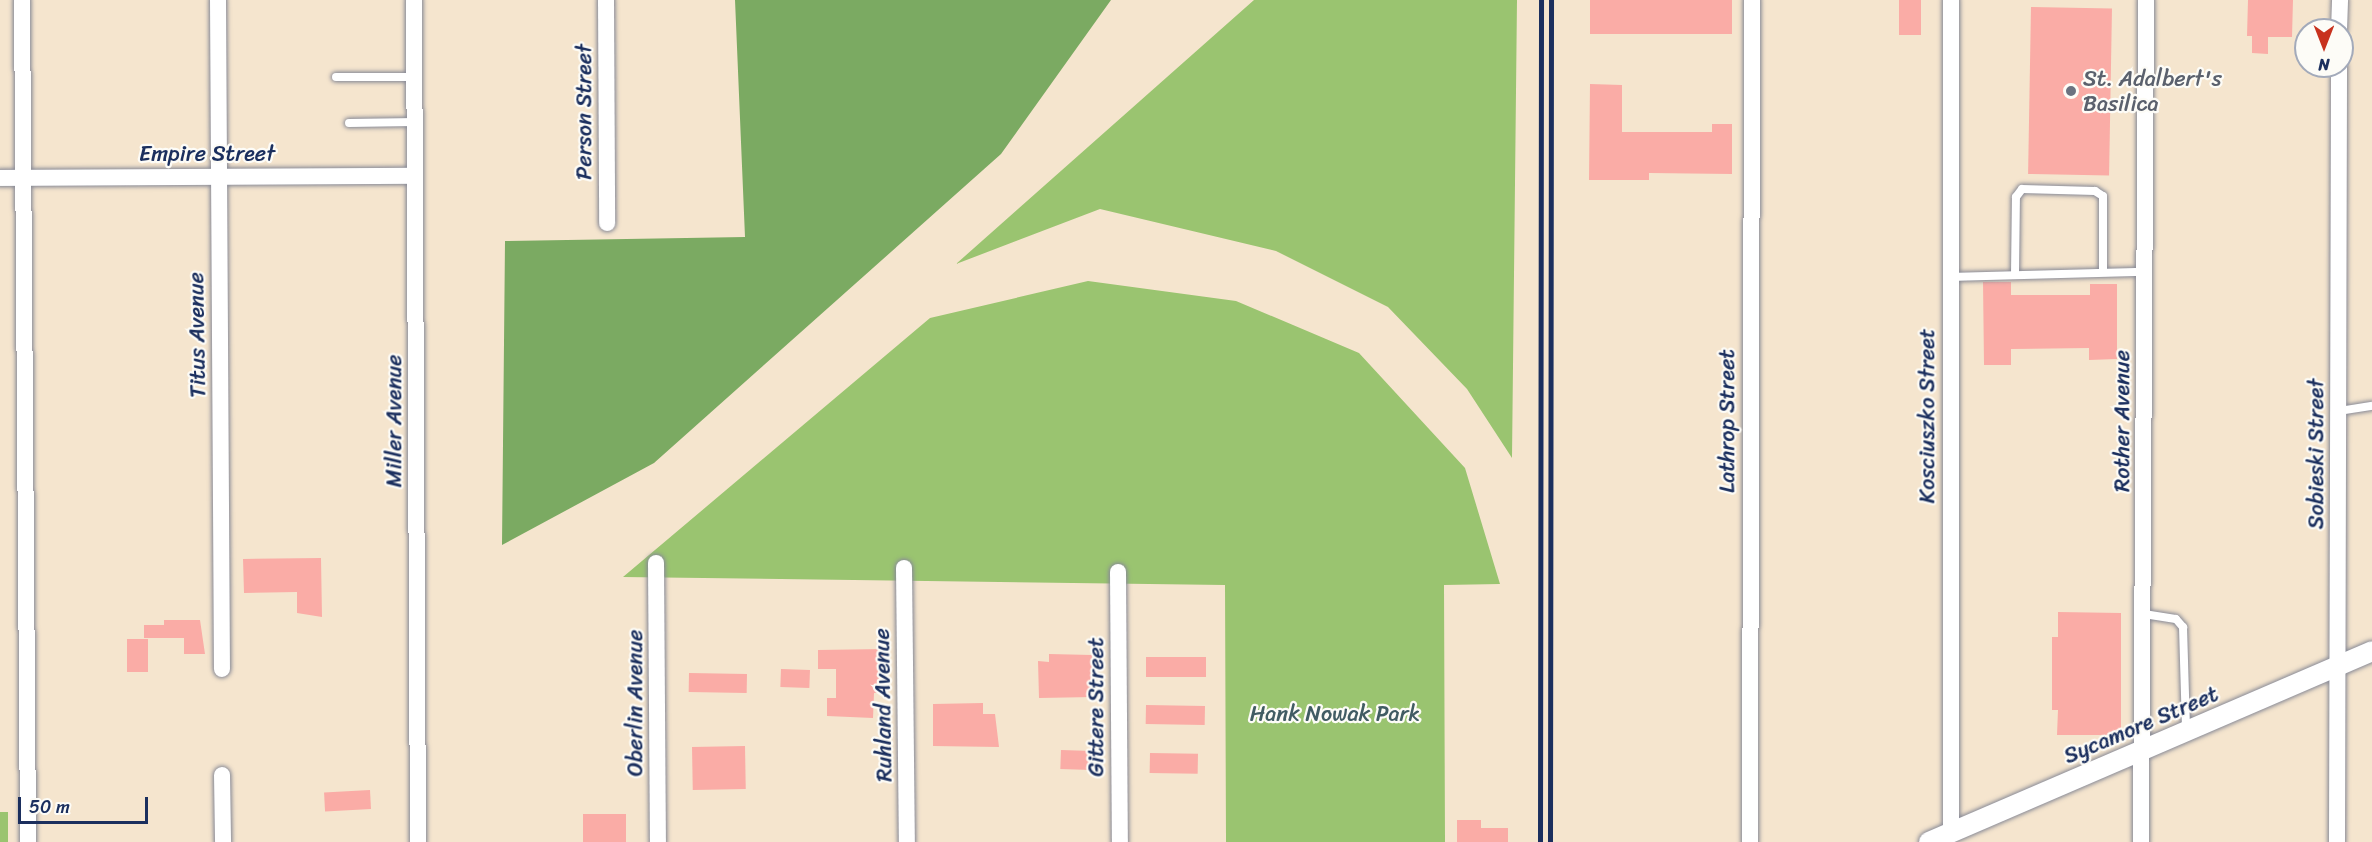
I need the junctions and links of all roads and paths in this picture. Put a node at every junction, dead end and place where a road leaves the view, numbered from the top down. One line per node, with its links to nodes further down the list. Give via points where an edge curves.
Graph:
1 (22, 0): 18 (street)
2 (218, 0): 15 (street, Titus Avenue)
3 (414, 0): 11 (street, Miller Avenue)
4 (606, 0): 19 (street, Person Street)
5 (1752, 0): 43 (street, Lathrop Street)
6 (1951, 0): 23 (street, Kosciuszko Street)
7 (2146, 0): 21 (street, Rother Avenue)
8 (2340, 0): 9 (street)
9 (2340, 18)
10 (336, 77): 11 (lane)
11 (414, 77): 13 (street, Miller Avenue)
12 (2339, 78): 25 (street, Sobieski Street)
13 (414, 122): 14 (lane); 16 (street, Miller Avenue)
14 (349, 123)
15 (218, 176): 16 (street, Empire Street); 18 (street, Empire Street); 32 (street, Titus Avenue)
16 (415, 176): 39 (street, Miller Avenue)
17 (0, 178): 18 (street, Empire Street)
18 (24, 178): 37 (street)
19 (607, 223)
20 (2103, 272): 21 (lane); 22 (lane); 22 (lane, via 2103,196 2095,191 2022,189 2016,197)
21 (2145, 272): 29 (street, Rother Avenue)
22 (2015, 274): 23 (lane)
23 (1949, 277): 36 (street, Kosciuszko Street)
24 (2372, 406): 25 (lane)
25 (2339, 411): 31 (street, Sobieski Street)
26 (656, 563): 40 (street, Oberlin Avenue)
27 (904, 568): 41 (street, Ruhland Avenue)
28 (1118, 572): 42 (street, Gittere Street)
29 (2144, 614): 33 (lane, via 2176,619 2183,627); 34 (street, Rother Avenue)
30 (2372, 651): 31 (street, Sycamore Street)
31 (2338, 665): 33 (street, Sycamore Street); 46 (street, Sobieski Street)
32 (222, 669)
33 (2186, 733): 34 (street, Sycamore Street)
34 (2143, 752): 36 (street, Sycamore Street); 45 (street, Rother Avenue)
35 (222, 775): 38 (street)
36 (1951, 832): 44 (street, Sycamore Street)
37 (28, 842)
38 (223, 842)
39 (418, 842)
40 (658, 842)
41 (907, 842)
42 (1120, 842)
43 (1750, 842)
44 (1929, 842)
45 (2141, 842)
46 (2337, 842)

